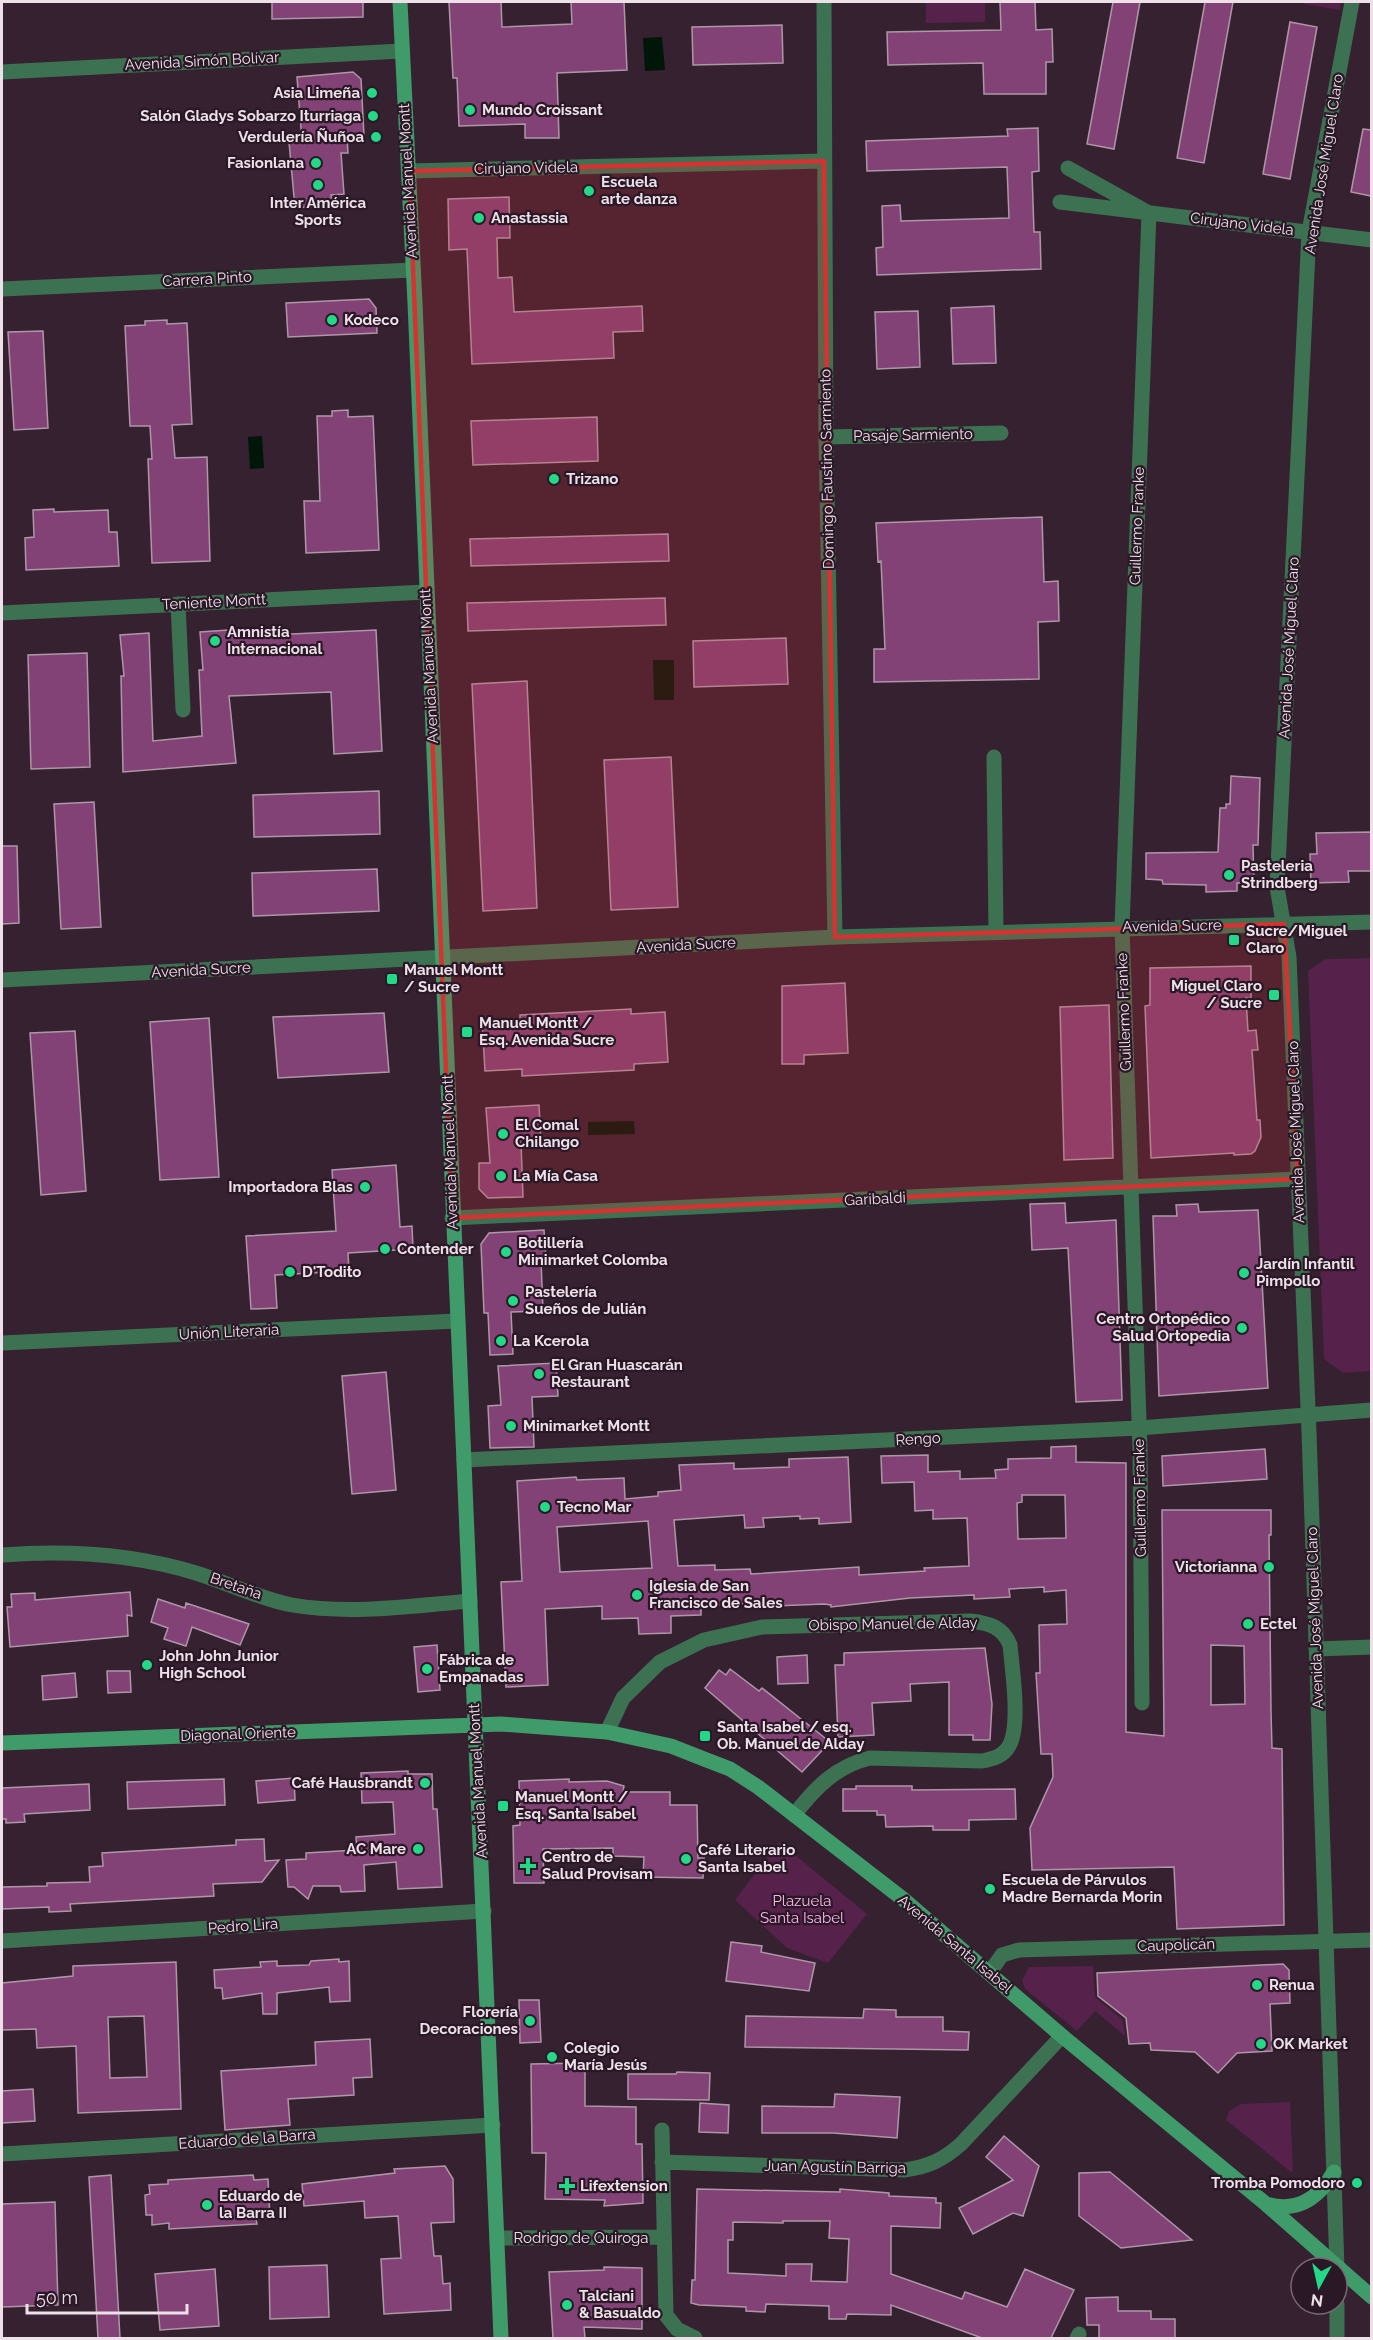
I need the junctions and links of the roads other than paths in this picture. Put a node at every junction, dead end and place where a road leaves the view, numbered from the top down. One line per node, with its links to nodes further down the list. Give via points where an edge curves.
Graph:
1 (400, 2): 4 (main road, Avenida Manuel Montt)
2 (824, 2): 6 (street, Domingo Faustino Sarmiento)
3 (1352, 2): 11 (street, Avenida José Miguel Claro)
4 (402, 51): 5 (street, Avenida Simón Bolívar); 8 (main road, Avenida Manuel Montt)
5 (2, 72)
6 (824, 161): 8 (street, Cirujano Videla); 16 (street, Domingo Faustino Sarmiento)
7 (1068, 168): 10 (street, Cirujano Videla)
8 (409, 171): 13 (main road, Avenida Manuel Montt)
9 (1060, 202): 10 (street, Cirujano Videla)
10 (1149, 213): 11 (street, Cirujano Videla); 24 (street, Guillermo Franke)
11 (1310, 232): 12 (street, Cirujano Videla); 23 (street, Avenida José Miguel Claro, via 1277,887)
12 (1371, 240)
13 (412, 270): 14 (street, Carrera Pinto); 17 (main road, Avenida Manuel Montt)
14 (2, 289)
15 (1001, 433): 16 (street, Pasaje Sarmiento)
16 (826, 437): 26 (street, Domingo Faustino Sarmiento)
17 (426, 591): 18 (street, Teniente Montt); 27 (main road, Avenida Manuel Montt)
18 (178, 604): 19 (street, Teniente Montt); 20 (street)
19 (2, 613)
20 (183, 710)
21 (994, 757): 25 (street)
22 (1371, 922): 23 (street, Avenida Sucre)
23 (1284, 924): 24 (street, Avenida Sucre); 29 (street, Avenida José Miguel Claro, via 1289,957)
24 (1122, 927): 25 (street, Avenida Sucre); 30 (street, Guillermo Franke)
25 (996, 932): 26 (street, Avenida Sucre)
26 (835, 937): 27 (street, Avenida Sucre)
27 (443, 957): 28 (street, Avenida Sucre); 31 (main road, Avenida Manuel Montt)
28 (2, 980)
29 (1298, 1179): 30 (street, Garibaldi); 35 (street, Avenida José Miguel Claro)
30 (1131, 1186): 31 (street, Garibaldi); 36 (street, Guillermo Franke)
31 (452, 1218): 32 (main road, Avenida Manuel Montt)
32 (457, 1321): 33 (street, Unión Literaria); 37 (main road, Avenida Manuel Montt)
33 (2, 1343)
34 (1371, 1410): 35 (street, Rengo)
35 (1308, 1416): 36 (street, Rengo); 41 (street, Avenida José Miguel Claro)
36 (1139, 1428): 37 (street, Rengo); 42 (street, Guillermo Franke)
37 (464, 1460): 39 (main road, Avenida Manuel Montt)
38 (2, 1555): 39 (street, Bretaña, via 104,1554 194,1572 290,1604 340,1611)
39 (470, 1601): 43 (main road, Avenida Manuel Montt)
40 (1371, 1647): 41 (street)
41 (1316, 1648): 50 (street, Avenida José Miguel Claro)
42 (1142, 1703)
43 (475, 1724): 44 (main road, Avenida Santa Isabel); 45 (main road, Diagonal Oriente); 47 (main road, Avenida Manuel Montt)
44 (607, 1731): 46 (main road, Avenida Santa Isabel, via 671,1746 730,1769); 46 (street, Obispo Manuel de Alday, via 623,1698 660,1662 704,1640 762,1627 970,1621 985,1623 1006,1634 1010,1645 1014,1731 1006,1751 982,1761 855,1761 838,1769)
45 (2, 1743)
46 (794, 1815): 51 (main road, Avenida Santa Isabel)
47 (484, 1911): 49 (street, Pedro Lira); 53 (main road, Avenida Manuel Montt)
48 (1371, 1940): 50 (street, Caupolicán)
49 (2, 1941)
50 (1326, 1942): 51 (street, Caupolicán, via 1019,1950 1002,1955); 57 (street, Avenida José Miguel Claro)
51 (990, 1972): 52 (main road, Avenida Santa Isabel)
52 (1062, 2036): 56 (street, Juan Agustín Barriga, via 961,2144 925,2167 904,2170); 58 (main road, Avenida Santa Isabel)
53 (493, 2125): 55 (street, Eduardo de la Barra); 60 (main road, Avenida Manuel Montt)
54 (662, 2130): 56 (street)
55 (2, 2154)
56 (662, 2162): 59 (street)
57 (1334, 2172): 58 (main road, via 1320,2192 1306,2202 1287,2207); 62 (street, Avenida José Miguel Claro)
58 (1266, 2204): 61 (main road, Avenida Santa Isabel)
59 (664, 2237): 60 (street, Rodrigo de Quiroga); 67 (street, via 666,2315 677,2329)
60 (497, 2238): 66 (main road, Avenida Manuel Montt)
61 (1324, 2256)
62 (1337, 2256)
63 (1349, 2279): 64 (main road, Avenida Santa Isabel)
64 (1371, 2298)
65 (1337, 2316): 68 (street)
66 (501, 2338)
67 (695, 2338)
68 (1337, 2338)

